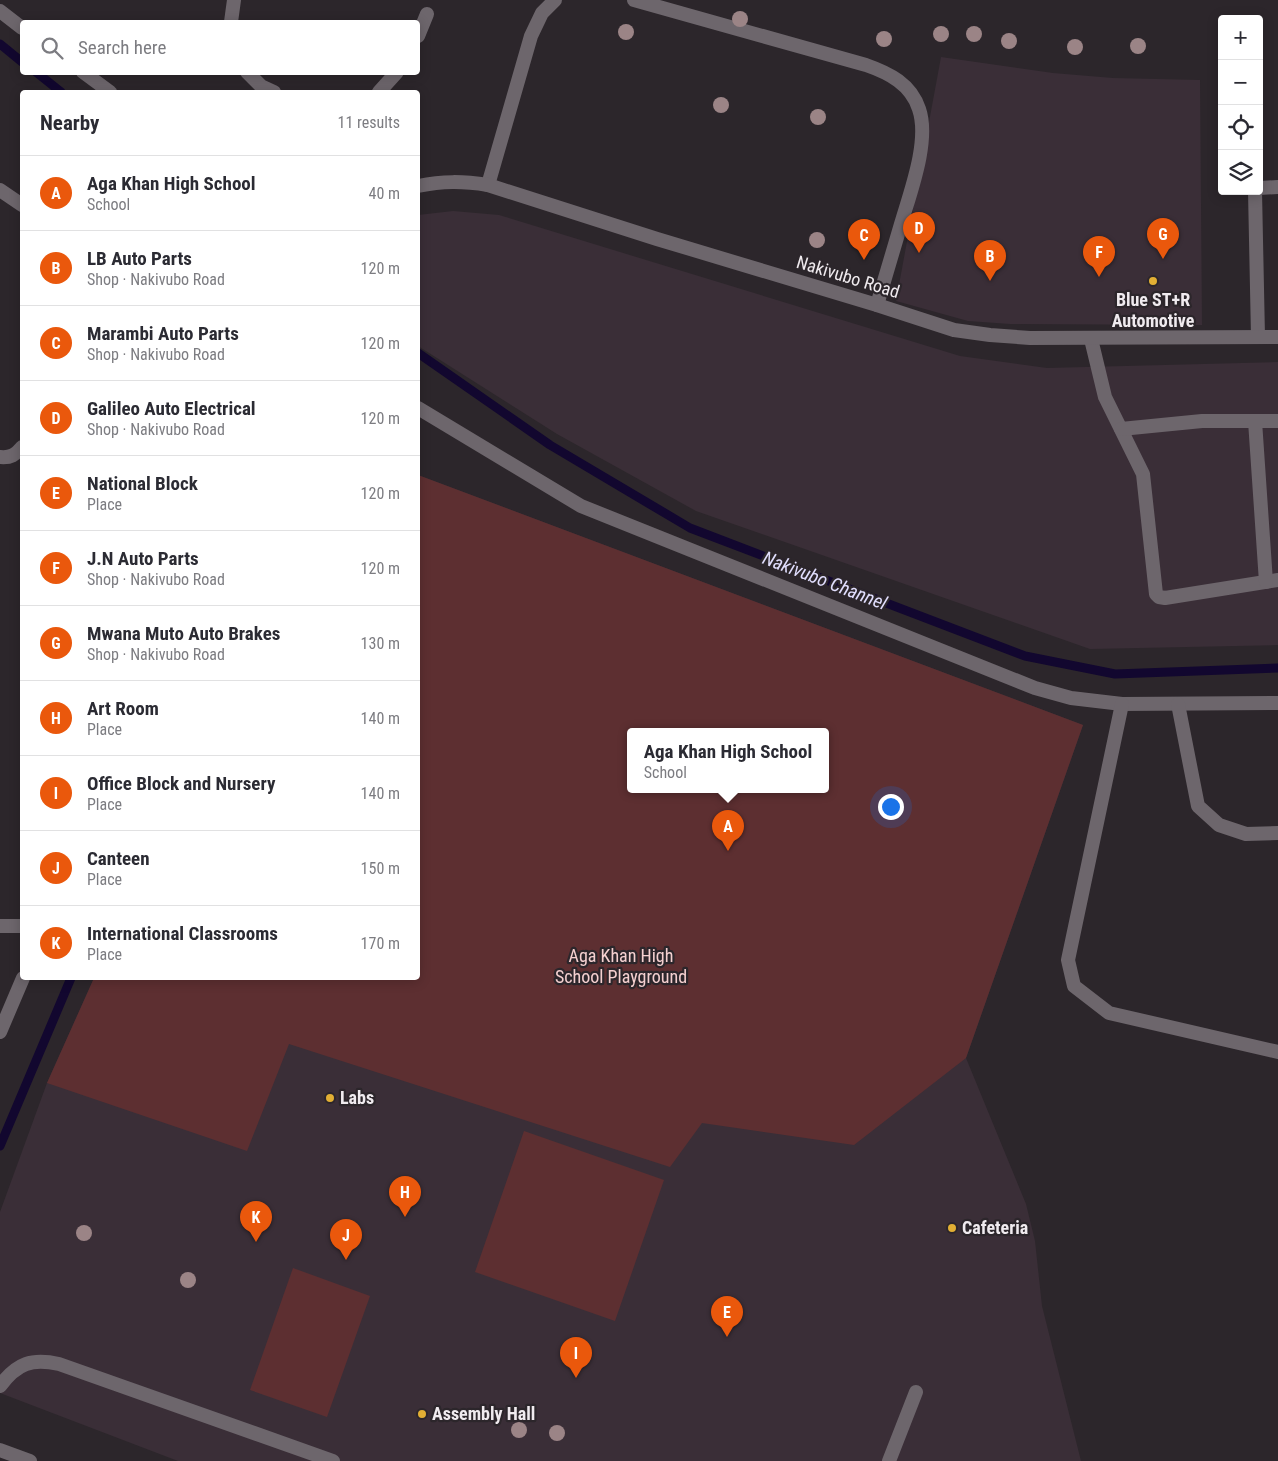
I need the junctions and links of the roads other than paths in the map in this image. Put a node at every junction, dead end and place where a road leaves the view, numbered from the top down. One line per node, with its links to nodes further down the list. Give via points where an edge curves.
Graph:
1 (234, 0): 6 (street)
2 (554, 0): 15 (street, via 542,13 531,36)
3 (634, 0): 22 (street, via 866,65 886,72 913,96 919,109 922,141 915,176)
4 (0, 11): 7 (street)
5 (428, 14): 8 (street)
6 (231, 20)
7 (20, 26)
8 (420, 32)
9 (87, 75): 12 (street)
10 (250, 75): 13 (street)
11 (394, 75): 14 (street)
12 (107, 90)
13 (270, 90)
14 (381, 90)
15 (488, 185): 16 (street, Nakivubo Road, via 444,181); 22 (street, Nakivubo Road)
16 (420, 186)
17 (1278, 187): 18 (street)
18 (1263, 188)
19 (0, 190): 21 (street)
20 (1255, 195): 23 (street)
21 (20, 204)
22 (877, 305): 25 (street, Nakivubo Road, via 954,330 1030,338)
23 (1258, 337): 24 (street, Nakivubo Road); 25 (street, Nakivubo Road)
24 (1278, 337)
25 (1091, 339): 29 (street, via 1105,396)
26 (420, 409): 34 (street, via 581,506 1035,688 1071,698)
27 (1255, 421): 28 (street); 29 (street, via 1202,421); 32 (street)
28 (1278, 421)
29 (1121, 429): 32 (street, via 1143,474 1156,594 1165,598)
30 (20, 450): 31 (street, via 9,458)
31 (0, 457)
32 (1272, 581)
33 (1278, 703): 35 (street)
34 (1122, 704): 35 (street); 41 (street, via 1068,960 1074,986 1109,1013)
35 (1178, 704): 36 (street, via 1198,806 1219,825 1246,834)
36 (1278, 833)
37 (0, 926): 38 (street)
38 (20, 926)
39 (23, 980): 40 (street)
40 (0, 1032)
41 (1278, 1052)
42 (0, 1386): 46 (street, via 22,1365 47,1361)
43 (916, 1392): 47 (street)
44 (0, 1450): 45 (street)
45 (30, 1461)
46 (333, 1461)
47 (889, 1461)

